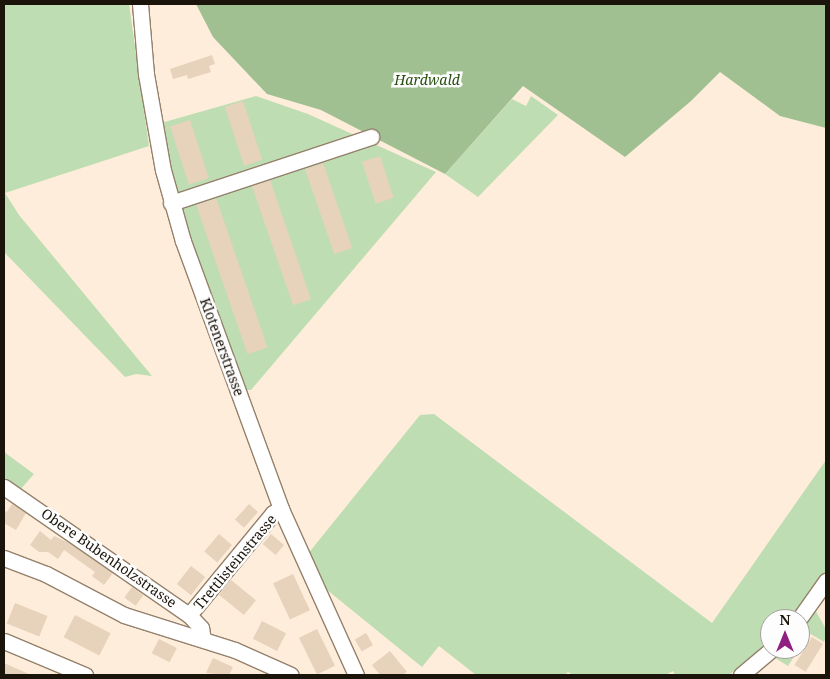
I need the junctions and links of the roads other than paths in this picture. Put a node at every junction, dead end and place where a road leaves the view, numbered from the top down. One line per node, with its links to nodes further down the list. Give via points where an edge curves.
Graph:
1 (140, 4): 3 (street, Klotenerstrasse, via 146,74)
2 (371, 136): 3 (street)
3 (171, 203): 5 (street, Klotenerstrasse)
4 (4, 487): 9 (street, Obere Bubenholzstrasse)
5 (281, 509): 9 (street, Trettlisteinstrasse, via 273,513); 15 (street, Klotenerstrasse)
6 (4, 558): 10 (street, via 46,574 124,616)
7 (826, 581): 8 (street)
8 (806, 609)
9 (189, 615): 10 (street, Obere Bubenholzstrasse, via 201,628)
10 (203, 639): 14 (street)
11 (4, 641): 13 (street)
12 (760, 659): 16 (street)
13 (85, 675)
14 (291, 675)
15 (356, 675)
16 (742, 675)

